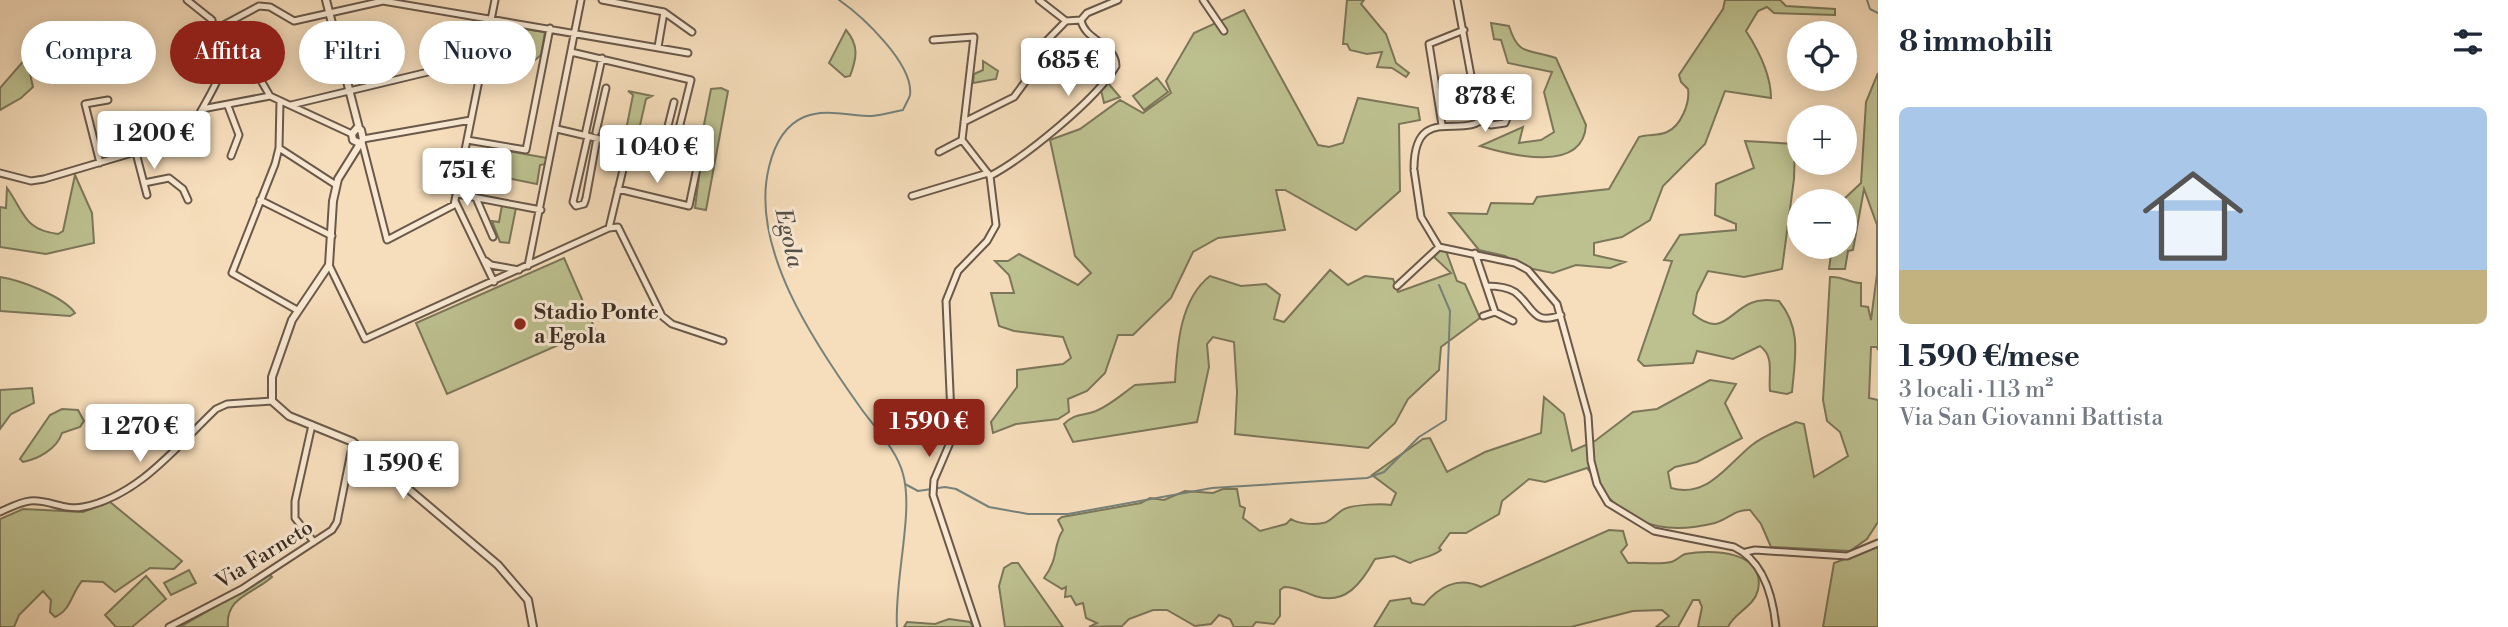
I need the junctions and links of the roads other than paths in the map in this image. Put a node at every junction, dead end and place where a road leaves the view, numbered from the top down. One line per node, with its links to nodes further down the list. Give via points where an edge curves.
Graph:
1 (187, 0): 15 (street)
2 (326, 0): 13 (street)
3 (495, 0): 16 (street)
4 (582, 0): 24 (street)
5 (602, 0): 14 (street)
6 (1039, 0): 20 (street)
7 (1118, 0): 17 (street)
8 (1203, 0): 23 (street)
9 (1457, 0): 22 (street)
10 (383, 1): 12 (street); 13 (street)
11 (258, 3): 13 (street, via 294,21); 19 (street)
12 (428, 3): 16 (street)
13 (329, 12): 35 (street)
14 (664, 12): 25 (street); 27 (street)
15 (210, 18): 18 (street); 45 (street, via 229,35 231,43)
16 (490, 19): 21 (street)
17 (1081, 20): 20 (street); 70 (street, via 1083,28 1114,55 1116,66 1098,89 1034,147)
18 (213, 21)
19 (230, 21)
20 (1066, 21): 49 (street, via 1026,62 1025,82 1014,97)
21 (550, 28): 24 (street); 57 (street, via 526,150)
22 (1464, 30): 37 (street, via 1472,81); 51 (street, via 1434,40 1429,48)
23 (1224, 31)
24 (575, 32): 27 (street); 28 (street)
25 (692, 32)
26 (933, 40): 49 (street, via 974,37)
27 (658, 47): 29 (street)
28 (571, 52): 30 (street); 52 (street)
29 (688, 53)
30 (602, 58): 41 (street); 50 (street, via 691,80)
31 (419, 74): 35 (street)
32 (263, 84): 36 (street)
33 (477, 84): 46 (street)
34 (606, 88): 44 (street)
35 (349, 91): 42 (street); 53 (street)
36 (270, 96): 39 (street); 43 (street)
37 (1485, 97): 47 (street, via 1487,108); 47 (street, via 1511,106 1505,123)
38 (108, 100): 68 (street, via 85,104)
39 (280, 101): 42 (street); 60 (street)
40 (674, 102): 48 (street)
41 (592, 104): 44 (street); 55 (street)
42 (291, 105): 53 (street)
43 (228, 106): 45 (street); 66 (street, via 239,135)
44 (602, 106): 54 (street)
45 (201, 109): 63 (street, via 182,139)
46 (471, 120): 57 (street); 58 (street)
47 (1481, 121): 51 (street)
48 (669, 122): 50 (street); 65 (street)
49 (964, 122): 56 (street)
50 (680, 125): 67 (street)
51 (1442, 125): 84 (street, via 1419,138 1414,172 1421,217)
52 (557, 129): 55 (street); 80 (street)
53 (355, 130): 58 (street)
54 (597, 135): 55 (street); 55 (street, via 586,198 576,206 573,202); 59 (street)
55 (586, 136)
56 (962, 140): 62 (street); 70 (street)
57 (467, 141): 76 (street)
58 (360, 142): 72 (street); 76 (street, via 387,240 451,209)
59 (621, 144): 61 (street, via 631,140); 64 (street)
60 (279, 148): 72 (street); 79 (street)
61 (634, 148): 64 (street); 65 (street)
62 (939, 152)
63 (136, 153): 68 (street); 71 (street)
64 (627, 153): 73 (street)
65 (661, 154): 67 (street)
66 (231, 156)
67 (672, 157): 73 (street, via 698,163 689,206)
68 (100, 163): 69 (street, via 31,181)
69 (0, 173)
70 (989, 174): 75 (street); 108 (street, via 996,225 958,271 946,301 951,438 933,490 947,546)
71 (144, 183): 74 (street); 78 (street, via 169,178)
72 (336, 185): 82 (street)
73 (618, 189): 81 (street)
74 (147, 195)
75 (912, 196)
76 (456, 198): 77 (street); 86 (street)
77 (476, 198): 80 (street); 83 (street)
78 (188, 200)
79 (260, 200): 82 (street); 93 (street, via 232,273)
80 (541, 210): 88 (street)
81 (609, 228): 88 (street); 98 (street, via 621,228 662,316 672,324)
82 (332, 236): 87 (street)
83 (493, 237)
84 (1439, 247): 85 (street); 91 (street)
85 (1475, 253): 92 (street); 95 (street, via 1501,258 1528,271)
86 (483, 258): 89 (street, via 491,265); 90 (street)
87 (329, 265): 90 (street, via 365,339); 93 (street)
88 (528, 266): 89 (street)
89 (519, 270): 90 (street)
90 (494, 282)
91 (1397, 286)
92 (1487, 286): 94 (street); 95 (street, via 1513,291 1538,317)
93 (297, 310): 99 (street, via 272,377)
94 (1495, 312): 96 (street); 97 (street)
95 (1561, 315): 105 (street, via 1588,416 1591,461 1604,499 1654,531)
96 (1483, 316)
97 (1513, 321)
98 (723, 341)
99 (272, 401): 100 (street, via 282,413); 102 (street, via 226,404 216,409 158,468 93,504 74,508 31,500)
100 (312, 425): 101 (street); 103 (street, via 295,518)
101 (353, 442): 103 (street, Via Farneto, via 337,522); 107 (street, via 508,575 528,600)
102 (0, 512)
103 (314, 542): 106 (street, Via Farneto, via 242,589)
104 (1878, 543): 105 (street, via 1847,556)
105 (1746, 552): 109 (street, via 1770,591)
106 (169, 627)
107 (533, 627)
108 (977, 627)
109 (1776, 627)

